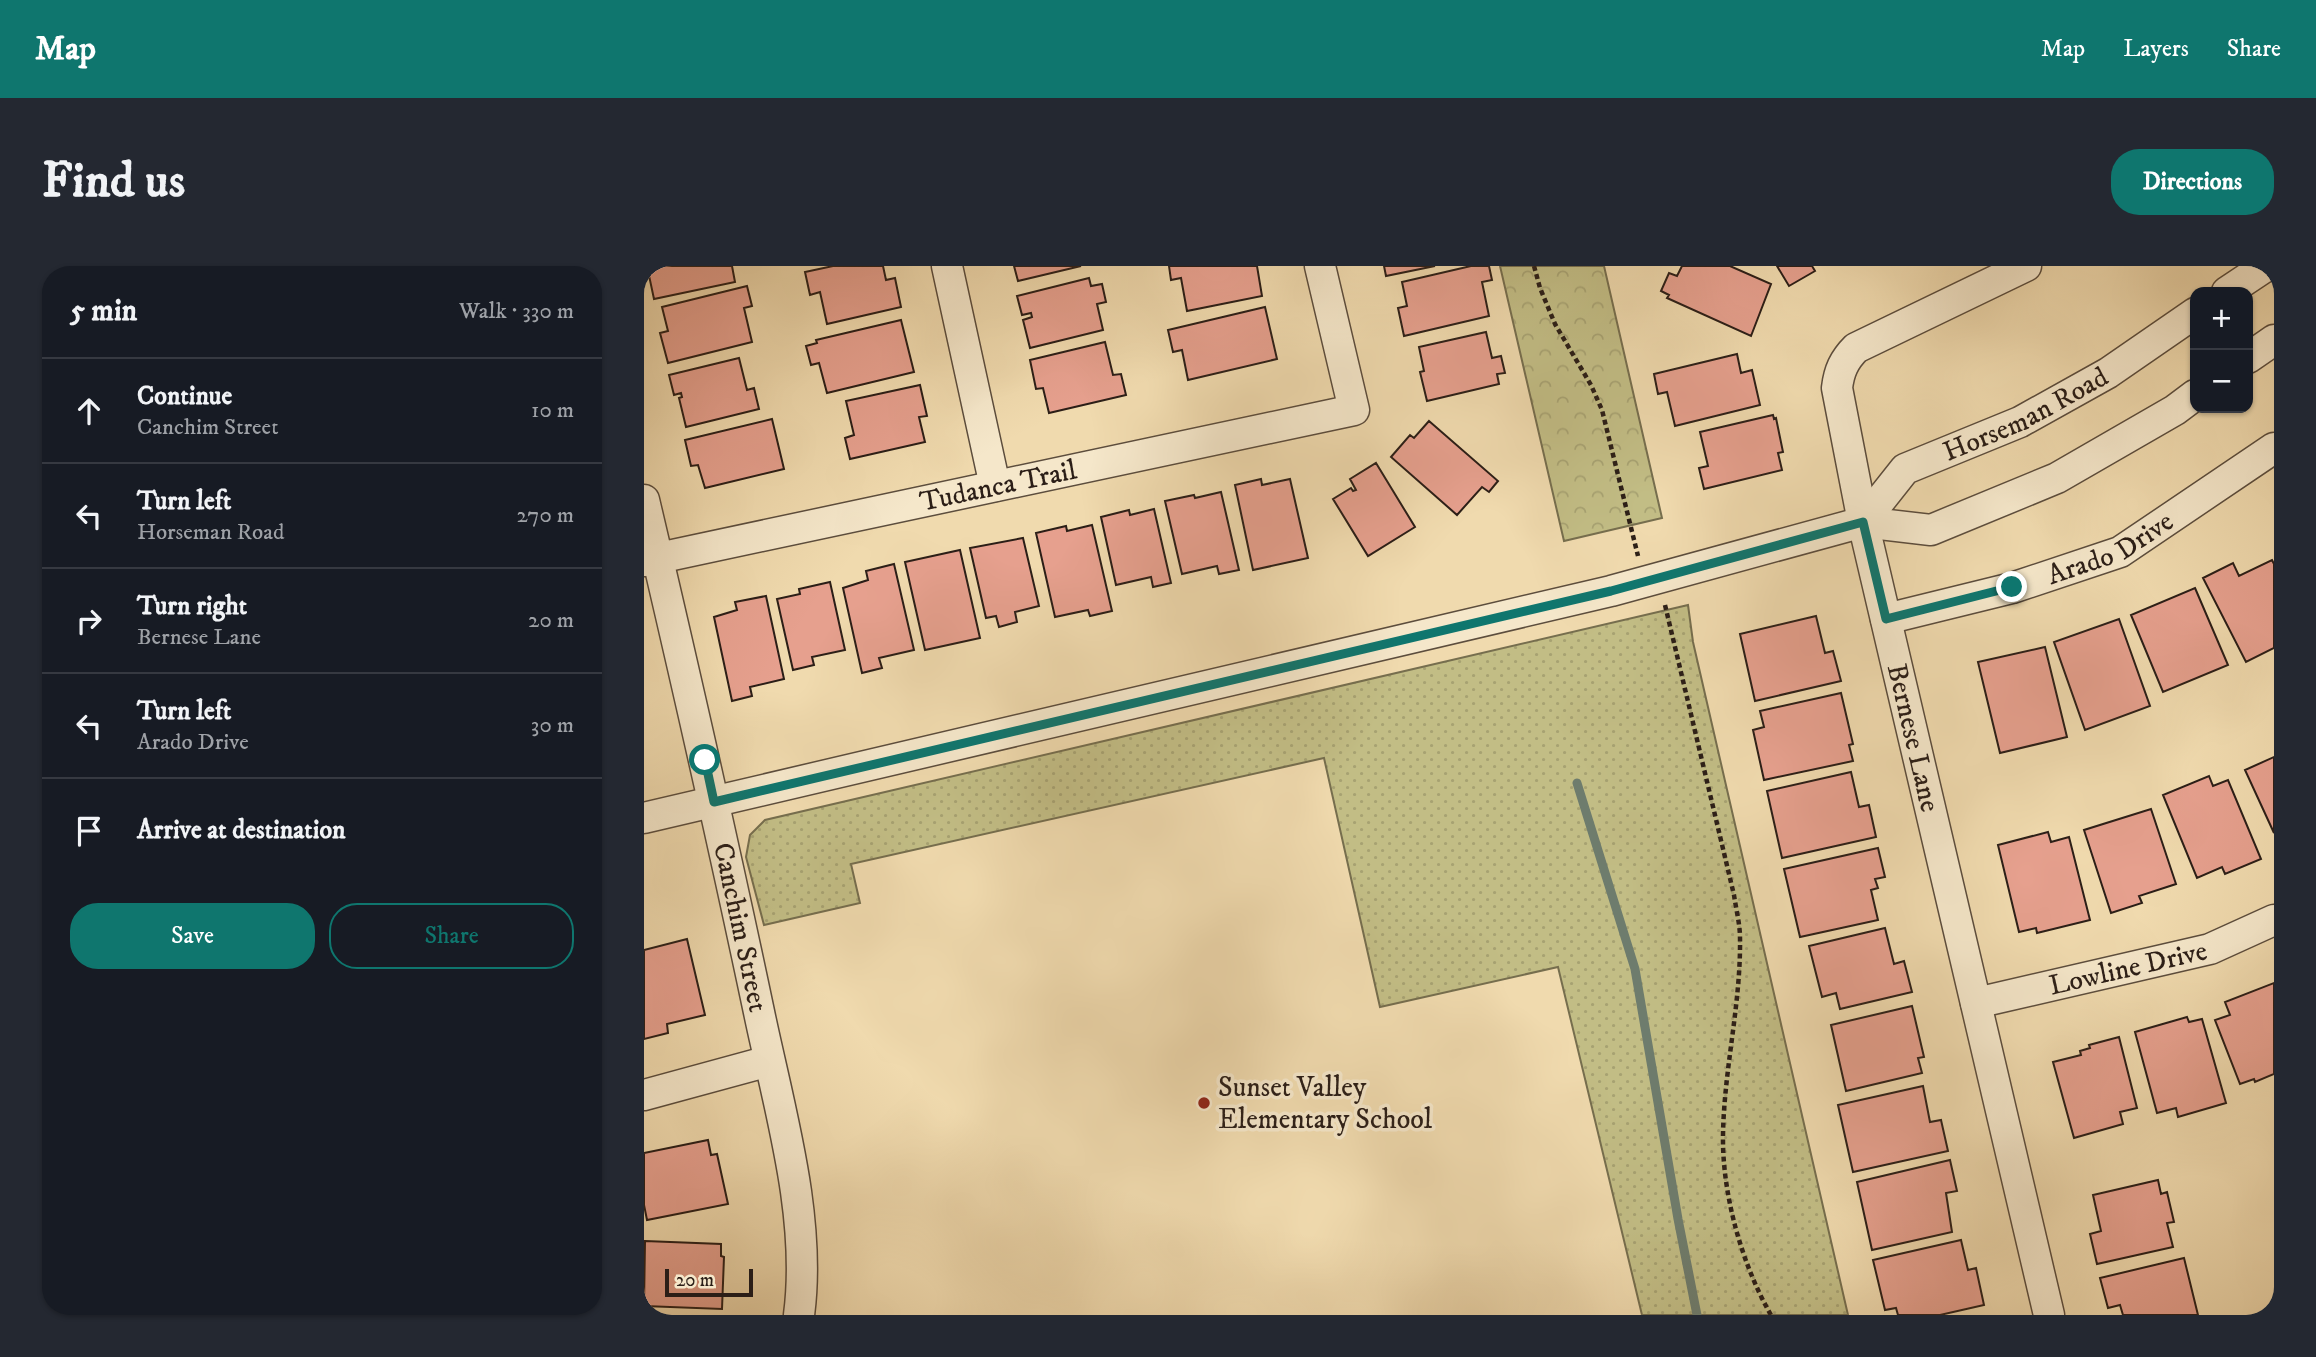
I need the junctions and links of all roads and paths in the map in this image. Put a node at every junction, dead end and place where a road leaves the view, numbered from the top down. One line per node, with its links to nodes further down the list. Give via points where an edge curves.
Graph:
1 (947, 266): 12 (street)
2 (1320, 266): 12 (street, Tudanca Trail, via 1354,410)
3 (1534, 266): 16 (path, via 1555,324 1602,410)
4 (2026, 266): 14 (street, Bernese Lane, via 1869,340 1845,359 1837,388)
5 (2266, 266): 6 (street)
6 (2234, 287)
7 (2190, 316): 14 (street, Horseman Road, via 2108,373 2020,422 1905,469)
8 (2274, 340): 9 (street)
9 (2253, 355)
10 (2190, 400): 14 (street, via 2057,478 1931,530)
11 (2274, 448): 17 (street, Arado Drive, via 2120,552 2012,587)
12 (995, 486): 15 (street, Tudanca Trail)
13 (644, 500): 15 (street, Canchim Street)
14 (1863, 522): 16 (street); 17 (street, Bernese Lane)
15 (651, 559): 18 (street, Canchim Street)
16 (1651, 580): 18 (street); 25 (path, via 1672,631 1734,895 1740,936 1724,1160 1745,1257)
17 (1886, 619): 21 (street, Bernese Lane)
18 (714, 802): 19 (street); 22 (street, Canchim Street)
19 (644, 818)
20 (2274, 919): 21 (street, Lowline Drive, via 2210,949)
21 (1976, 1003): 26 (street, Bernese Lane)
22 (769, 1061): 23 (street); 24 (street, Canchim Street, via 794,1181 803,1285)
23 (644, 1096)
24 (799, 1315)
25 (1771, 1315)
26 (2049, 1315)

